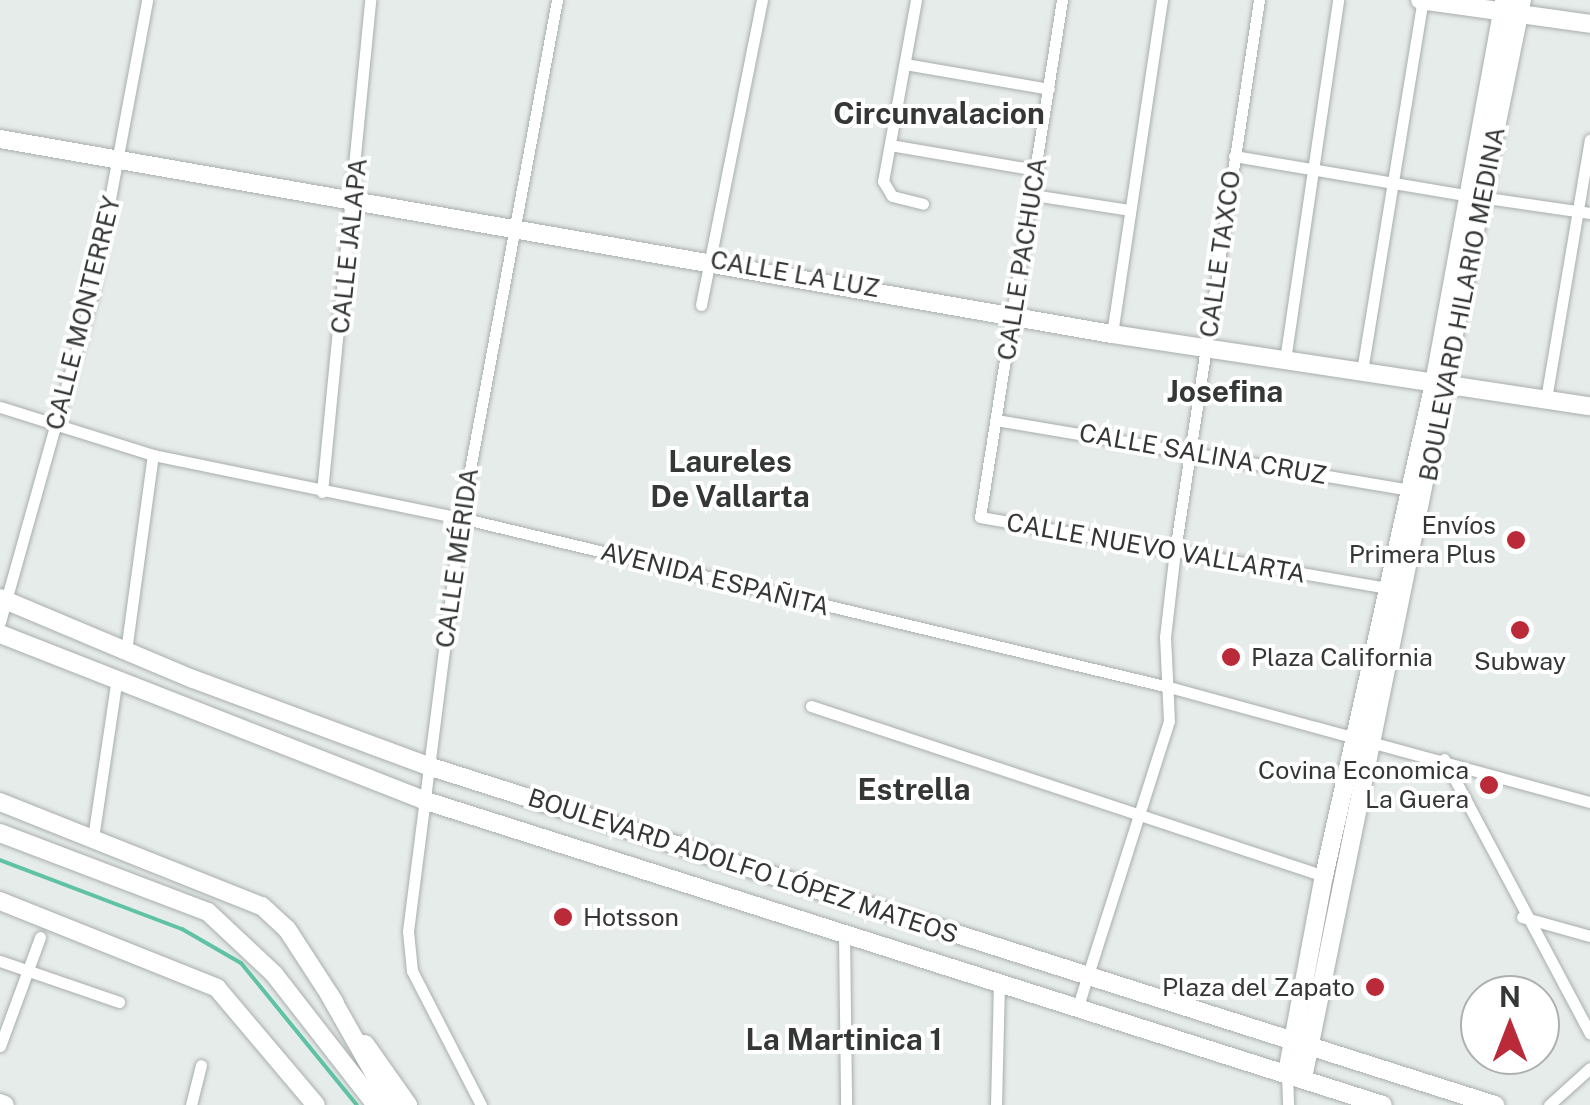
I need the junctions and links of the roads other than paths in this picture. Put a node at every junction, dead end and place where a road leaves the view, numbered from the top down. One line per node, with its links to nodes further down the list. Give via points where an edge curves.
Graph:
1 (147, 0): 19 (street, CALLE MONTERREY)
2 (370, 0): 25 (street, CALLE JALAPA)
3 (557, 0): 29 (street, CALLE MÉRIDA)
4 (762, 0): 30 (street)
5 (916, 0): 13 (street)
6 (1062, 0): 14 (street, CALLE PACHUCA)
7 (1162, 0): 27 (street)
8 (1259, 0): 18 (street, CALLE TAXCO)
9 (1338, 0): 20 (street)
10 (1422, 0): 11 (main road); 22 (street)
11 (1512, 7): 12 (main road); 24 (main road, BOULEVARD HILARIO MEDINA)
12 (1590, 24)
13 (904, 64): 14 (street); 17 (street)
14 (1048, 89): 21 (street, CALLE PACHUCA)
15 (0, 139): 19 (main road, CALLE LA LUZ)
16 (1590, 140): 28 (street)
17 (890, 145): 21 (street); 26 (street, via 884,188)
18 (1234, 156): 20 (street); 34 (street, CALLE TAXCO)
19 (120, 159): 25 (main road, CALLE LA LUZ); 42 (street, CALLE MONTERREY)
20 (1316, 169): 22 (street); 35 (street)
21 (1036, 170): 23 (street, CALLE PACHUCA)
22 (1392, 180): 24 (street); 36 (street)
23 (1033, 195): 27 (street); 32 (street, CALLE PACHUCA)
24 (1473, 196): 28 (street); 37 (main road, BOULEVARD HILARIO MEDINA)
25 (354, 204): 29 (main road, CALLE LA LUZ); 46 (street, CALLE JALAPA)
26 (923, 204)
27 (1130, 210): 33 (street)
28 (1584, 212): 38 (street)
29 (512, 231): 30 (main road, CALLE LA LUZ); 48 (street, CALLE MÉRIDA)
30 (709, 258): 31 (street); 32 (main road, CALLE LA LUZ)
31 (701, 305)
32 (1014, 314): 33 (main road, CALLE LA LUZ); 41 (street, CALLE PACHUCA)
33 (1112, 334): 34 (main road, CALLE LA LUZ)
34 (1206, 348): 35 (main road, CALLE LA LUZ); 43 (street, CALLE TAXCO)
35 (1285, 360): 36 (main road, CALLE LA LUZ)
36 (1362, 371): 37 (main road, CALLE LA LUZ)
37 (1440, 384): 38 (main road, CALLE LA LUZ); 45 (main road, BOULEVARD HILARIO MEDINA); 58 (main road, BOULEVARD HILARIO MEDINA)
38 (1546, 399): 40 (main road, CALLE LA LUZ)
39 (0, 406): 42 (street, AVENIDA ESPAÑITA)
40 (1590, 406)
41 (996, 420): 43 (street, CALLE SALINA CRUZ); 47 (street, CALLE PACHUCA)
42 (56, 424): 44 (street, AVENIDA ESPAÑITA); 51 (street, CALLE MONTERREY)
43 (1190, 451): 45 (street, CALLE SALINA CRUZ); 49 (street, CALLE TAXCO)
44 (153, 454): 46 (street, AVENIDA ESPAÑITA); 54 (street)
45 (1410, 490): 50 (main road, BOULEVARD HILARIO MEDINA)
46 (322, 492): 48 (street, AVENIDA ESPAÑITA)
47 (980, 517): 49 (street, CALLE NUEVO VALLARTA)
48 (462, 518): 56 (street, AVENIDA ESPAÑITA); 60 (street, CALLE MÉRIDA)
49 (1175, 551): 50 (street, CALLE NUEVO VALLARTA); 56 (street, CALLE TAXCO, via 1165,637)
50 (1391, 589): 58 (main road, BOULEVARD HILARIO MEDINA)
51 (4, 600): 52 (street, CALLE MONTERREY); 54 (main road, BOULEVARD ADOLFO LÓPEZ MATEOS)
52 (0, 622)
53 (0, 634): 55 (main road, BOULEVARD ADOLFO LÓPEZ MATEOS)
54 (126, 652): 60 (main road, BOULEVARD ADOLFO LÓPEZ MATEOS)
55 (116, 684): 61 (main road, BOULEVARD ADOLFO LÓPEZ MATEOS); 67 (street)
56 (1169, 687): 58 (street, AVENIDA ESPAÑITA); 65 (street, CALLE TAXCO, via 1169,722)
57 (811, 706): 65 (street)
58 (1367, 737): 59 (street, AVENIDA ESPAÑITA); 69 (main road, BOULEVARD HILARIO MEDINA); 83 (main road, BOULEVARD HILARIO MEDINA)
59 (1444, 759): 63 (street, AVENIDA ESPAÑITA); 71 (street)
60 (428, 766): 61 (street, CALLE MÉRIDA); 64 (main road, BOULEVARD ADOLFO LÓPEZ MATEOS)
61 (423, 800): 68 (main road, BOULEVARD ADOLFO LÓPEZ MATEOS); 95 (street, CALLE MÉRIDA, via 408,931 412,972)
62 (0, 802): 67 (main road)
63 (1590, 802)
64 (556, 806): 68 (main road); 77 (main road, BOULEVARD ADOLFO LÓPEZ MATEOS)
65 (1135, 816): 69 (street); 77 (street, CALLE TAXCO)
66 (0, 833): 92 (main road, via 208,912 274,974)
67 (93, 838): 79 (main road, via 262,906 287,929)
68 (545, 840): 72 (main road, BOULEVARD ADOLFO LÓPEZ MATEOS)
69 (1324, 876): 83 (main road, BOULEVARD HILARIO MEDINA)
70 (0, 901): 87 (main road, via 204,980 233,1002)
71 (1522, 917): 73 (street); 82 (street)
72 (844, 932): 78 (main road, BOULEVARD ADOLFO LÓPEZ MATEOS); 96 (street)
73 (1590, 936)
74 (40, 937): 76 (street)
75 (0, 960): 76 (street)
76 (27, 970): 80 (street); 84 (street)
77 (1088, 975): 81 (street, CALLE TAXCO); 83 (main road, BOULEVARD ADOLFO LÓPEZ MATEOS)
78 (999, 982): 81 (main road, BOULEVARD ADOLFO LÓPEZ MATEOS); 97 (street)
79 (329, 994): 93 (main road); 94 (main road)
80 (119, 1002)
81 (1078, 1006): 88 (main road, BOULEVARD ADOLFO LÓPEZ MATEOS)
82 (1590, 1034)
83 (1301, 1042): 88 (main road, BOULEVARD HILARIO MEDINA); 100 (main road, BOULEVARD ADOLFO LÓPEZ MATEOS)
84 (0, 1046)
85 (200, 1065): 89 (street)
86 (1590, 1068): 101 (street)
87 (284, 1070): 90 (main road); 91 (main road)
88 (1293, 1080): 98 (street); 99 (main road, BOULEVARD ADOLFO LÓPEZ MATEOS)
89 (191, 1105)
90 (304, 1105)
91 (316, 1105)
92 (376, 1105)
93 (392, 1105)
94 (408, 1105)
95 (481, 1105)
96 (846, 1105)
97 (996, 1105)
98 (1288, 1105)
99 (1383, 1105)
100 (1495, 1105)
101 (1549, 1105)

